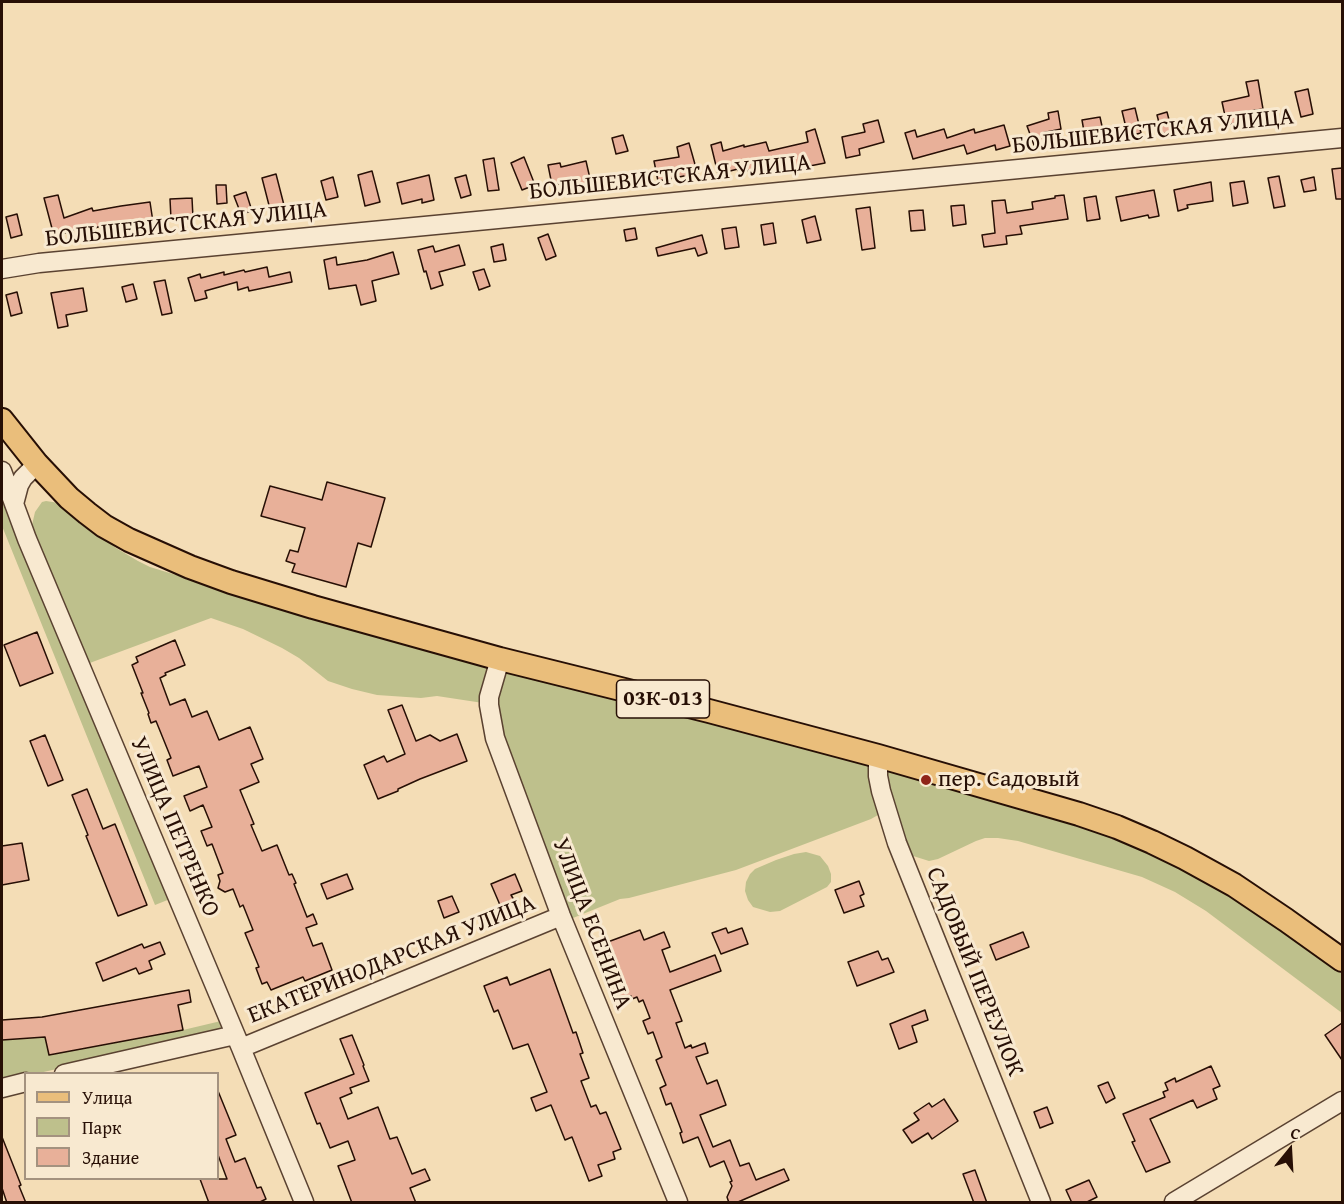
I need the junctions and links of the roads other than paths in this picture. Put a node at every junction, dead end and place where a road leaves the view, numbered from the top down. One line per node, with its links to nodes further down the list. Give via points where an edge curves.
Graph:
1 (1342, 138): 2 (street, БОЛЬШЕВИСТСКАЯ УЛИЦА)
2 (2, 269)
3 (2, 420): 4 (main road, 03К-013)
4 (37, 464): 6 (street, via 23,478); 7 (main road, 03К-013, via 69,498 104,526 190,567 313,607)
5 (2, 471): 6 (street, УЛИЦА ПЕТРЕНКО)
6 (14, 504): 11 (street, УЛИЦА ПЕТРЕНКО)
7 (500, 658): 8 (main road, 03К-013); 9 (street, УЛИЦА ЕСЕНИНА, via 489,697 491,722)
8 (878, 756): 10 (main road, 03К-013, via 1079,814 1152,842 1234,885); 18 (street, САДОВЫЙ ПЕРЕУЛОК, via 878,776 893,834)
9 (561, 916): 11 (street, ЕКАТЕРИНОДАРСКАЯ УЛИЦА); 17 (street, УЛИЦА ЕСЕНИНА)
10 (1342, 960)
11 (238, 1041): 12 (street, ЕКАТЕРИНОДАРСКАЯ УЛИЦА); 16 (street, УЛИЦА ПЕТРЕНКО)
12 (75, 1072)
13 (24, 1082): 14 (street)
14 (2, 1088)
15 (1342, 1101): 19 (street)
16 (304, 1203)
17 (678, 1203)
18 (1041, 1203)
19 (1174, 1203)

